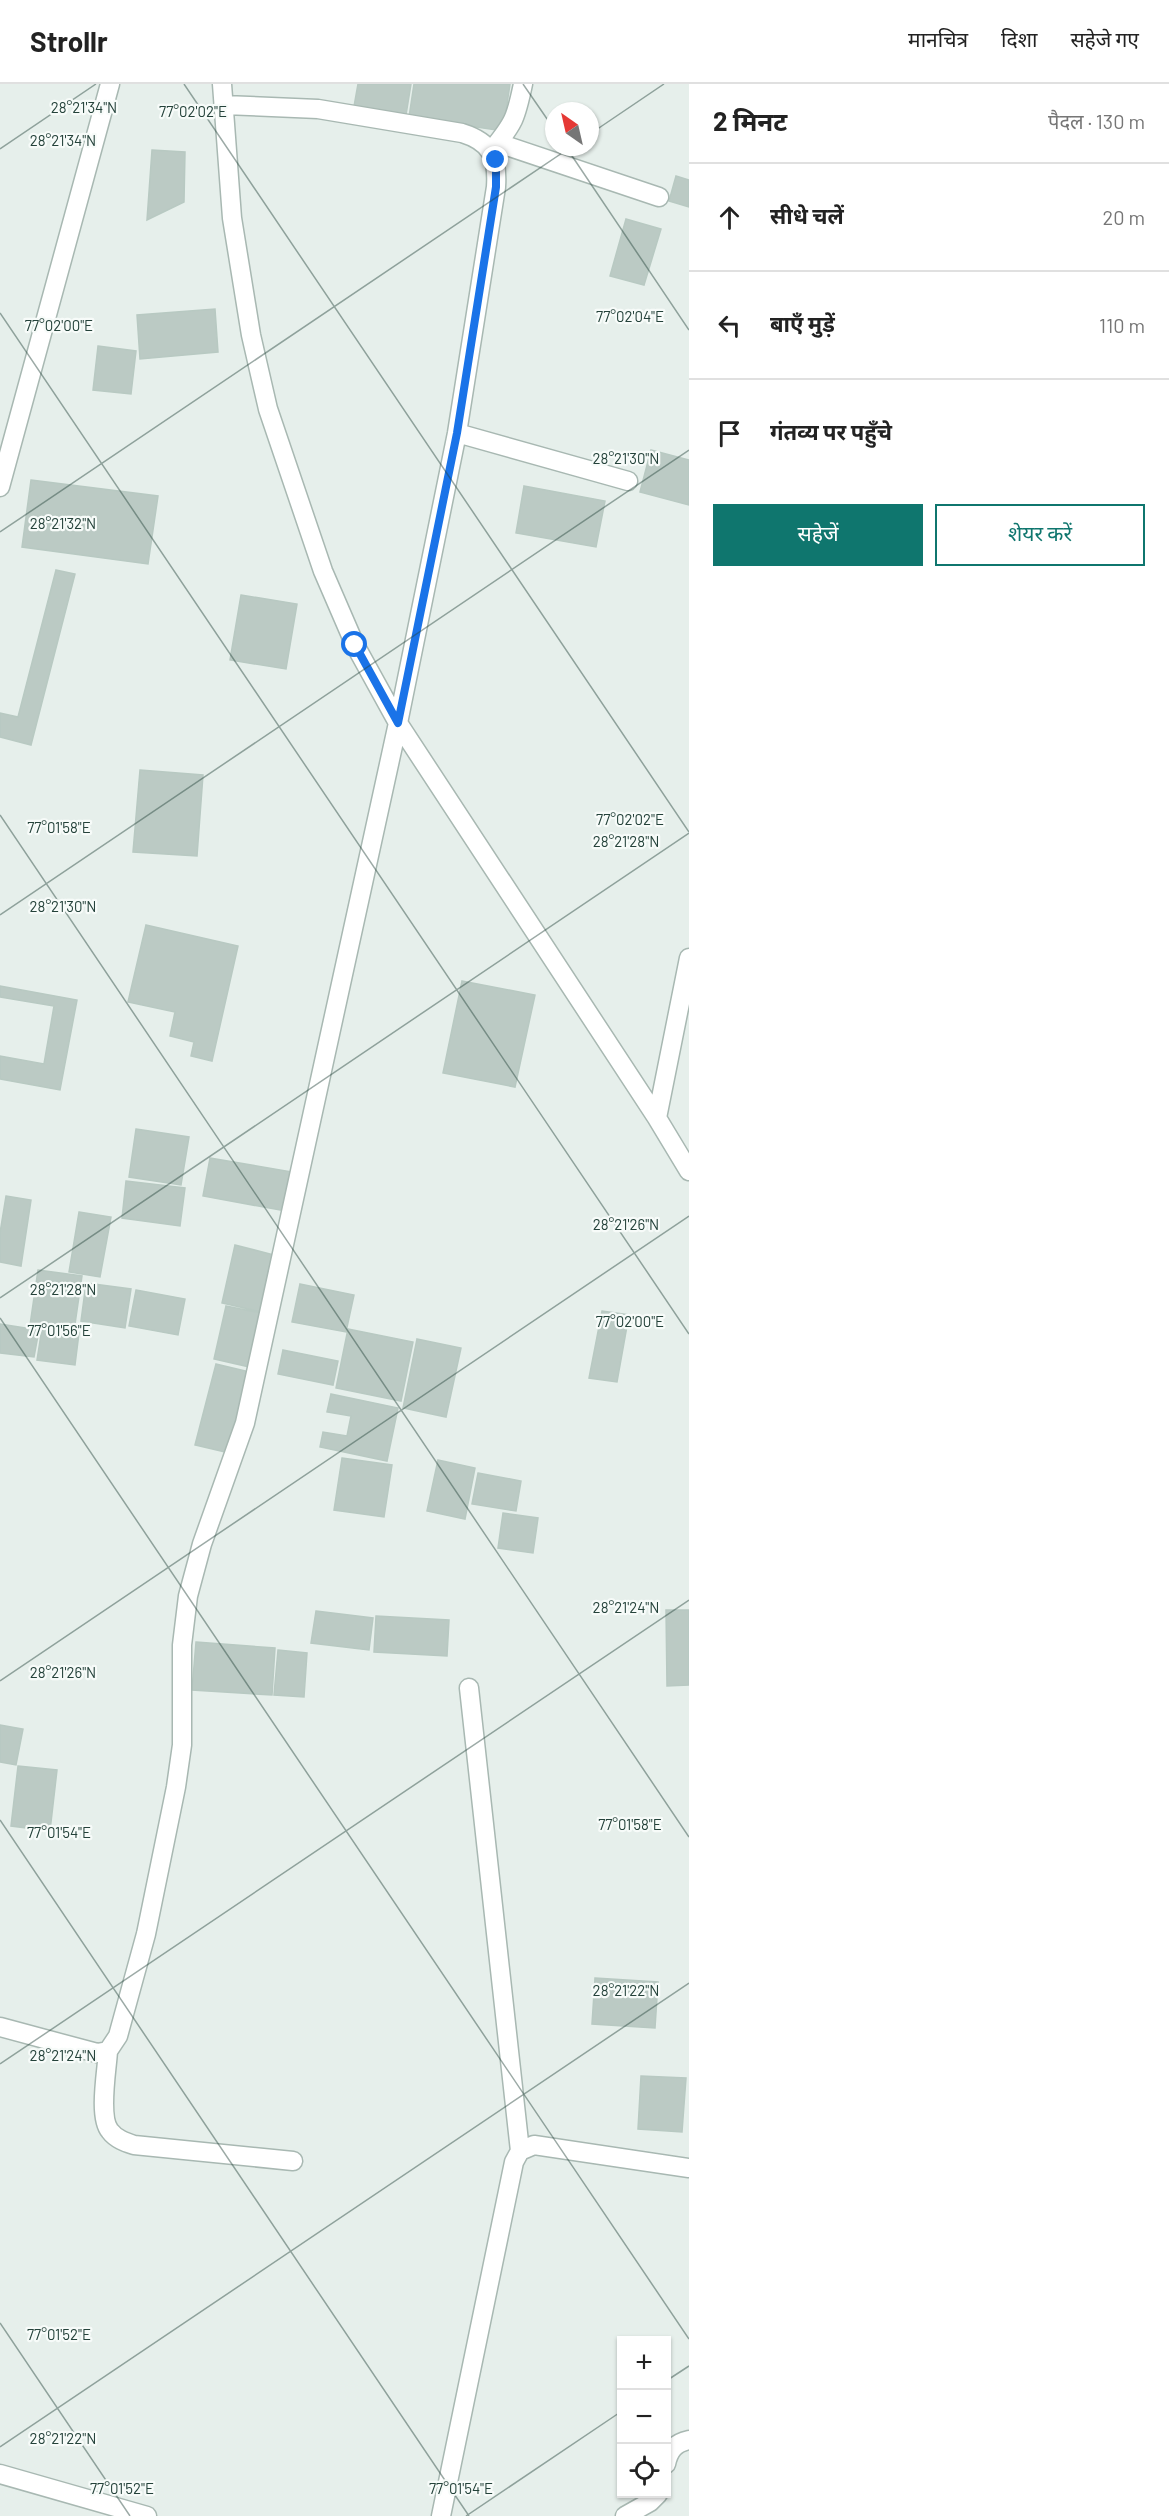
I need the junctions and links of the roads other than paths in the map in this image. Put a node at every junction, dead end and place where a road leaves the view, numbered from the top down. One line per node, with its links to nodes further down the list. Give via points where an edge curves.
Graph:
1 (110, 84): 9 (street)
2 (222, 84): 4 (street)
3 (523, 84): 5 (street, via 513,122)
4 (224, 105): 5 (street, via 318,109 462,133); 10 (street, via 232,218 268,409 322,571 355,645)
5 (494, 147): 6 (street); 7 (street, via 496,187)
6 (659, 197)
7 (457, 433): 8 (street); 10 (street)
8 (628, 482)
9 (0, 487)
10 (398, 723): 12 (street); 16 (street, via 246,1423 202,1544 188,1596 182,1644 182,1745 176,1787 146,1934 117,2036)
11 (689, 958): 12 (street)
12 (657, 1118): 13 (street)
13 (689, 1171)
14 (469, 1688): 17 (street)
15 (0, 2027): 16 (street, via 97,2053)
16 (108, 2051): 18 (street, via 104,2116 109,2131 123,2142)
17 (520, 2151): 19 (street, via 534,2145); 25 (street, via 514,2162)
18 (293, 2161)
19 (689, 2168)
20 (689, 2440): 21 (street)
21 (671, 2450)
22 (0, 2474): 24 (street)
23 (654, 2498): 26 (street)
24 (147, 2516)
25 (441, 2516)
26 (625, 2516)

